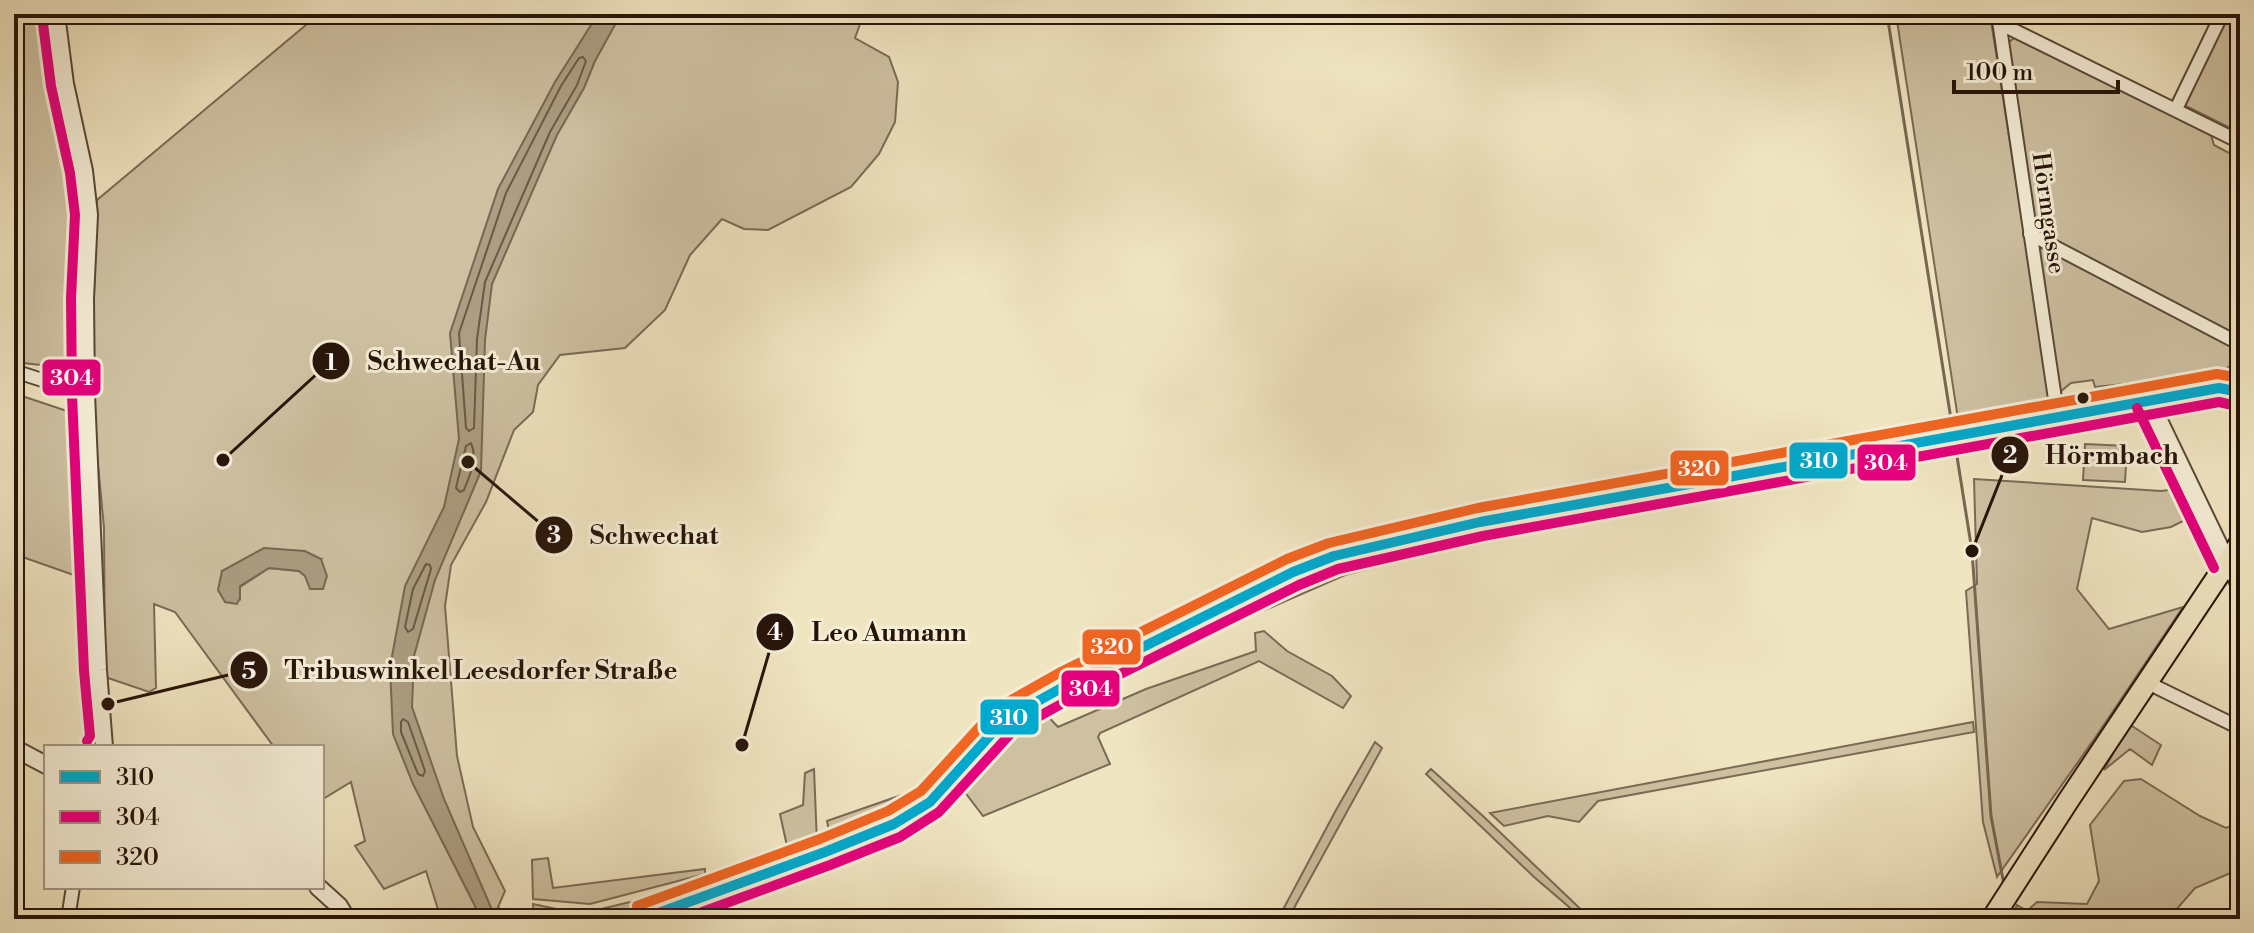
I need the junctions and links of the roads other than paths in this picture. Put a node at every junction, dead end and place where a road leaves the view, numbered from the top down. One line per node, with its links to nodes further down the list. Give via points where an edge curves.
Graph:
1 (56, 14): 10 (street, via 89,215)
2 (2222, 14): 4 (street)
3 (1998, 18): 4 (street); 6 (street, Hörmgasse)
4 (2176, 109): 5 (street)
5 (2240, 142)
6 (2030, 234): 7 (street); 12 (street, Hörmgasse)
7 (2240, 344)
8 (14, 371): 10 (street)
9 (2238, 388): 11 (street)
10 (86, 394): 18 (street)
11 (2150, 402): 12 (street); 14 (street)
12 (2058, 419): 23 (street, via 1480,522 1334,556 1004,720 930,802 894,824)
13 (2240, 543): 14 (main road)
14 (2227, 562): 15 (street); 16 (main road)
15 (2240, 591)
16 (2146, 682): 17 (street); 24 (main road)
17 (2240, 728)
18 (103, 744)
19 (14, 748): 20 (street)
20 (44, 764)
21 (73, 889): 25 (street)
22 (320, 889): 26 (street)
23 (708, 895): 27 (street); 28 (street)
24 (1994, 916)
25 (68, 919)
26 (347, 919)
27 (642, 919)
28 (716, 919)

